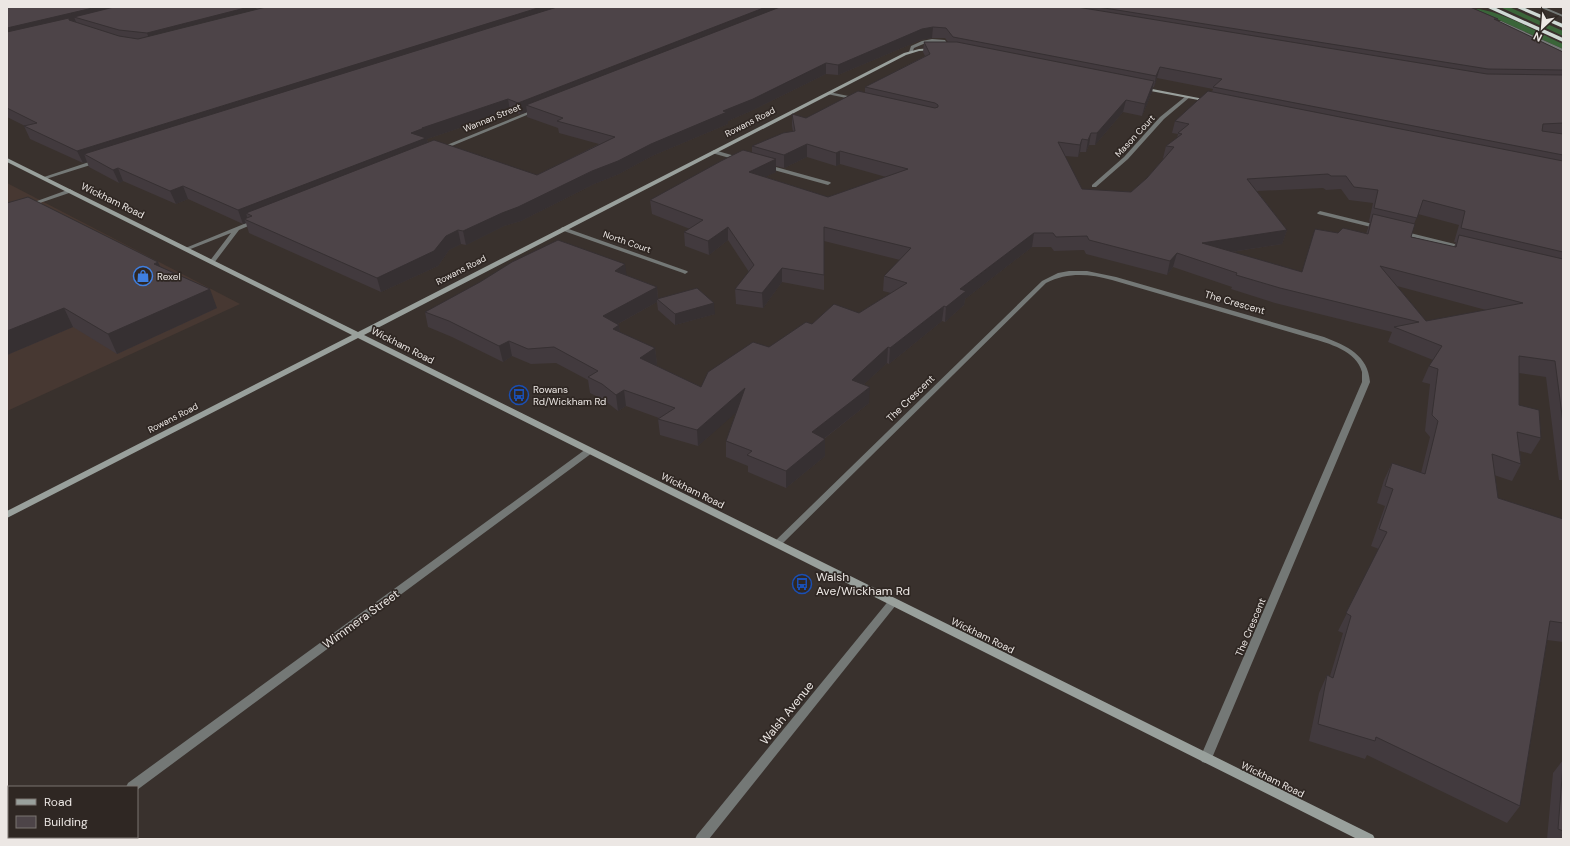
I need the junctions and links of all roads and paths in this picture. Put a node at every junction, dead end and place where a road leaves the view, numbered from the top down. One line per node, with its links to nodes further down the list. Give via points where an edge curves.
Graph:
1 (1489, 7): 8 (highway)
2 (1518, 7): 6 (highway)
3 (1542, 7): 4 (street)
4 (1562, 16): 6 (street)
5 (1498, 21): 11 (street)
6 (1553, 22): 7 (highway)
7 (1563, 26)
8 (1563, 40)
9 (949, 50): 10 (main road, Rowans Road); 12 (main road, Rowans Road, via 925,49); 12 (street, via 944,41 931,39 912,47)
10 (956, 50)
11 (1563, 51)
12 (911, 52): 14 (main road, Rowans Road)
13 (1134, 86): 15 (main road)
14 (829, 93): 16 (street); 20 (main road, Rowans Road)
15 (1188, 97): 17 (main road); 27 (street, Mason Court, via 1162,118 1126,158)
16 (861, 100)
17 (1212, 102)
18 (540, 109): 19 (street, Wannan Street)
19 (437, 150)
20 (714, 152): 23 (street); 33 (main road, Rowans Road)
21 (105, 159): 25 (street)
22 (7, 160): 25 (main road, Wickham Road)
23 (747, 161)
24 (762, 165): 26 (street)
25 (44, 178): 28 (main road, Wickham Road)
26 (828, 183)
27 (1094, 186)
28 (70, 191): 29 (street); 36 (main road, Wickham Road)
29 (22, 207)
30 (1320, 213): 34 (street)
31 (260, 220): 32 (street)
32 (237, 228): 36 (street); 38 (street)
33 (563, 229): 39 (street, North Court); 40 (main road, Rowans Road)
34 (1389, 230)
35 (1396, 231): 37 (street)
36 (186, 249): 38 (main road, Wickham Road)
37 (1473, 250)
38 (212, 262): 40 (main road, Wickham Road)
39 (685, 272)
40 (357, 334): 41 (main road, Wickham Road); 42 (main road, Rowans Road)
41 (589, 451): 43 (main road, Wickham Road); 46 (street, Wimmera Street)
42 (7, 515)
43 (777, 544): 44 (main road, Wickham Road); 45 (street, The Crescent, via 1044,282 1058,275 1077,272 1114,278 1335,344 1359,359 1367,374 1366,382)
44 (894, 602): 45 (main road, Wickham Road); 47 (street, Walsh Avenue)
45 (1206, 758): 48 (main road, Wickham Road)
46 (133, 786)
47 (701, 839)
48 (1369, 839)

